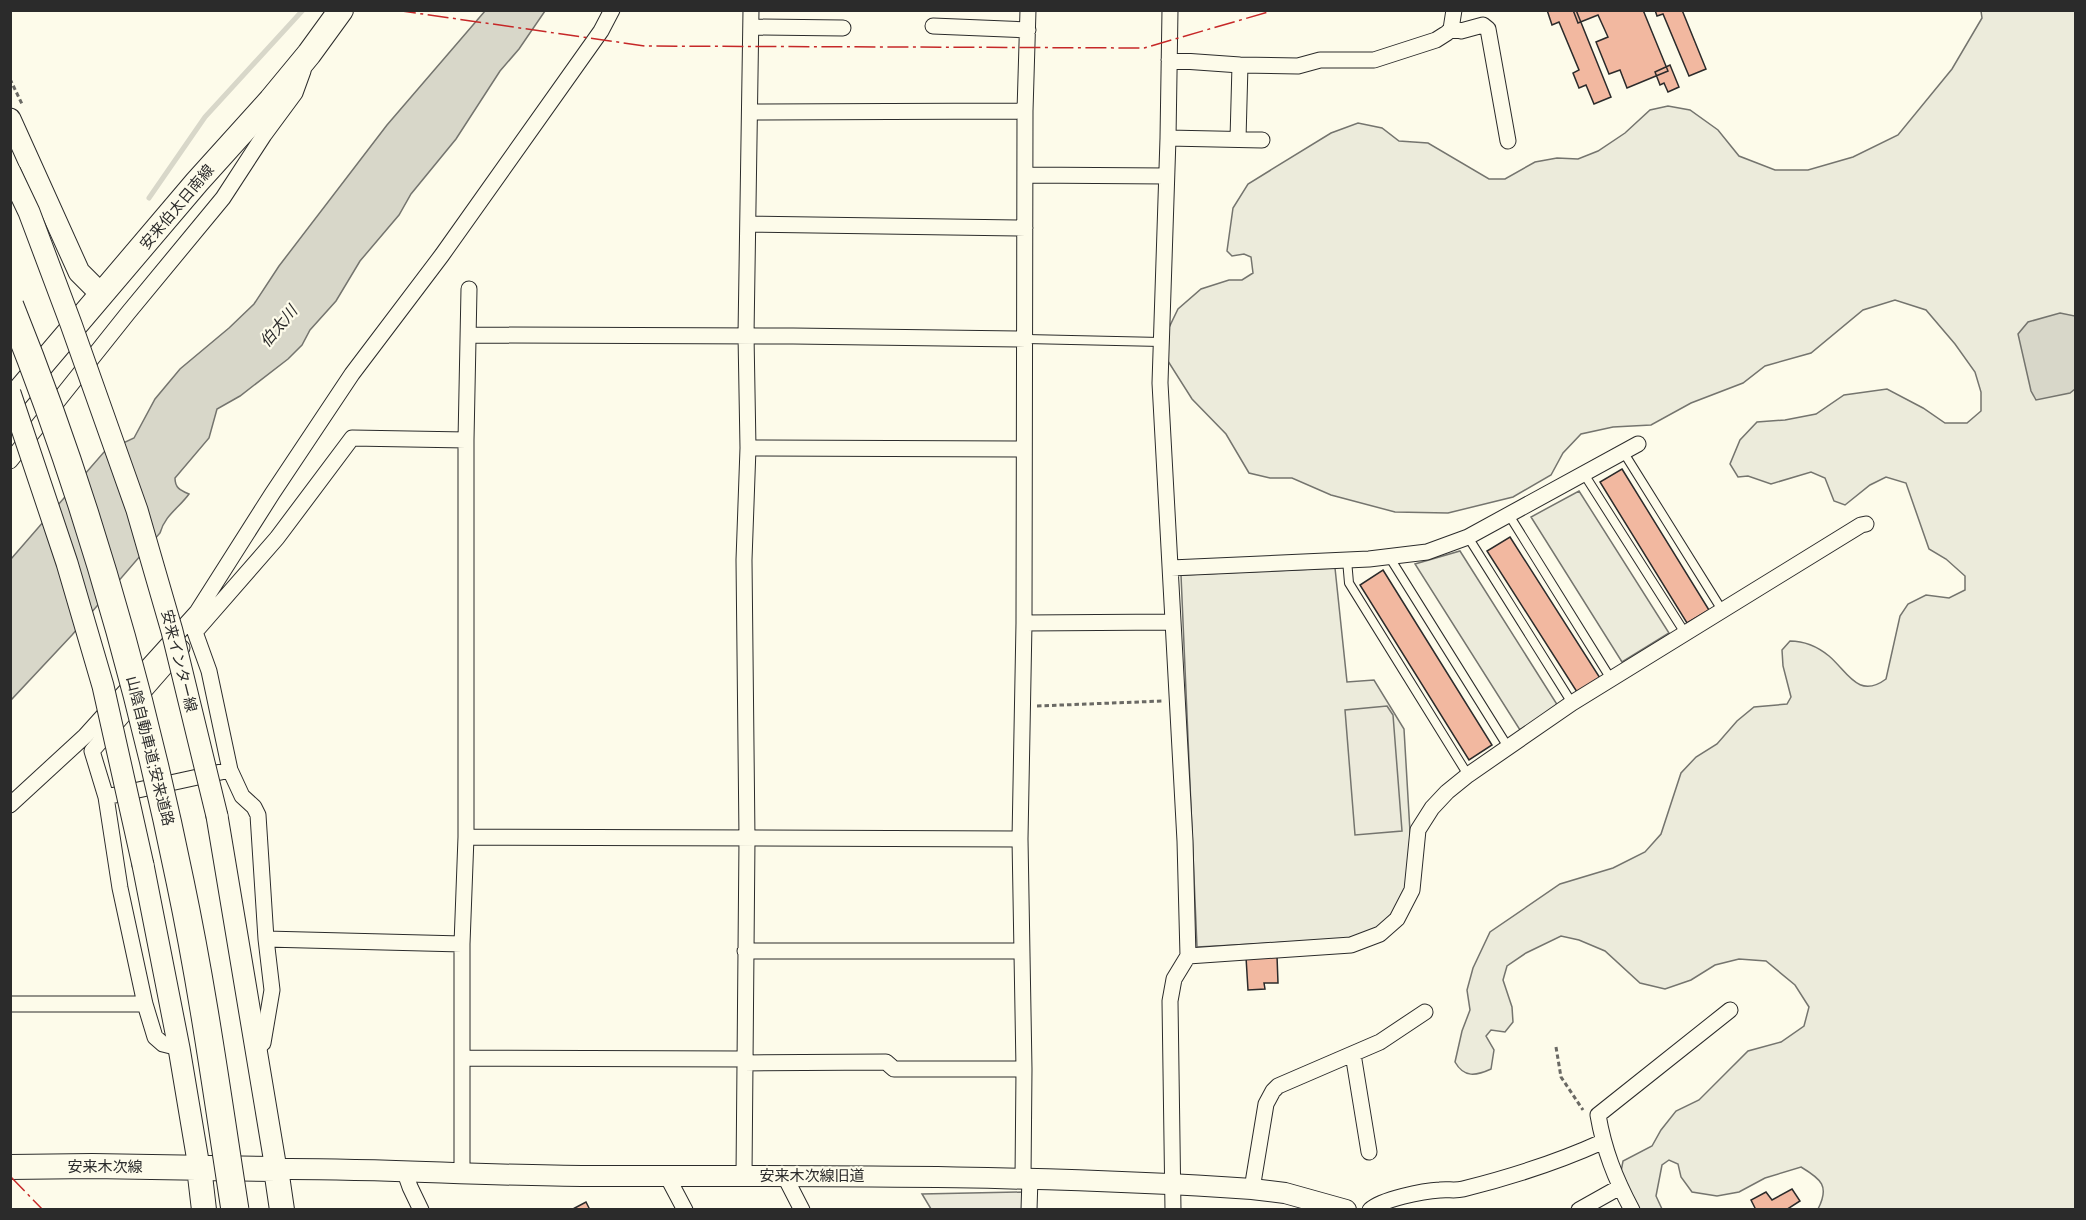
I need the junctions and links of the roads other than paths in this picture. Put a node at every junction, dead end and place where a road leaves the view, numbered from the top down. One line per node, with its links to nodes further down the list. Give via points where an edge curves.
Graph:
1 (341, 10): 12 (main road, 安来伯太日南線)
2 (612, 10): 51 (street, via 470,216 352,374 272,494)
3 (751, 10): 8 (street)
4 (1028, 10): 11 (street)
5 (1170, 10): 13 (street)
6 (1454, 10): 10 (street)
7 (933, 26): 11 (street)
8 (751, 27): 9 (street); 16 (street)
9 (843, 28)
10 (1451, 29): 14 (street, via 1436,40 1374,60 1320,60 1298,66); 21 (street, via 1461,31 1483,24 1488,29)
11 (1028, 30): 15 (street)
12 (309, 54): 28 (main road, 安来伯太日南線); 42 (street, via 294,93 223,198)
13 (1169, 60): 14 (street); 18 (street)
14 (1240, 65): 19 (street)
15 (1025, 111): 16 (street); 23 (street)
16 (750, 112): 25 (street)
17 (10, 120): 28 (main road, via 79,272)
18 (1168, 138): 19 (street); 24 (street)
19 (1238, 139): 20 (street)
20 (1262, 140)
21 (1508, 141)
22 (10, 172): 78 (main road, 安来インター線, bridge, via 29,212 137,510 172,631 217,816)
23 (1026, 175): 24 (street); 26 (street)
24 (1166, 176): 34 (street)
25 (748, 224): 26 (street); 32 (street)
26 (1025, 228): 33 (street)
27 (469, 289): 31 (street)
28 (102, 296): 36 (main road, 安来伯太日南線)
29 (10, 306): 99 (highway, 山陰自動車道;安来道路, bridge, via 93,538 149,744 183,895)
30 (10, 331): 98 (highway, 山陰自動車道;安来道路, via 88,552 138,736 172,886)
31 (469, 335): 32 (street); 37 (street)
32 (746, 335): 33 (street); 39 (street)
33 (1026, 339): 34 (lane); 40 (street)
34 (1161, 342): 49 (street)
35 (10, 393): 77 (main road, bridge, via 103,686)
36 (10, 402)
37 (466, 440): 51 (street, via 352,438 277,538); 65 (street)
38 (1638, 444): 41 (street)
39 (748, 448): 40 (street); 66 (street, via 744,560)
40 (1024, 449): 52 (street)
41 (1624, 453): 43 (street); 50 (lane)
42 (10, 461)
43 (1584, 474): 44 (street); 55 (lane)
44 (1509, 515): 46 (street); 56 (lane)
45 (1866, 524): 50 (street)
46 (1468, 537): 47 (street, via 1427,552); 57 (lane)
47 (1390, 558): 48 (street); 59 (lane)
48 (1347, 560): 49 (street); 62 (lane, via 1349,583)
49 (1171, 568): 53 (street)
50 (1722, 610): 55 (street)
51 (201, 616): 54 (street); 58 (street)
52 (1024, 622): 53 (street); 67 (street)
53 (1173, 622): 72 (street)
54 (195, 632): 60 (street); 61 (street)
55 (1684, 633): 56 (street)
56 (1611, 679): 57 (street)
57 (1572, 703): 59 (street)
58 (85, 736): 60 (street); 64 (street)
59 (1508, 747): 62 (street)
60 (92, 750): 63 (street)
61 (231, 770): 63 (street); 68 (street, via 242,796 258,815)
62 (1467, 775): 72 (street, via 1432,808 1418,830 1412,890 1397,919 1380,934 1351,945)
63 (106, 797): 74 (street, via 120,888)
64 (10, 805)
65 (466, 837): 66 (street); 69 (street)
66 (747, 838): 67 (street); 70 (street)
67 (1020, 839): 71 (street)
68 (266, 939): 69 (street); 78 (street, via 272,990 263,1043)
69 (462, 945): 80 (street)
70 (745, 951): 71 (street); 81 (street)
71 (1022, 951): 82 (street)
72 (1188, 956): 94 (street, via 1174,980 1170,1001)
73 (10, 1004): 74 (street)
74 (145, 1004): 77 (street, via 155,1037)
75 (1730, 1010): 83 (street, via 1598,1115)
76 (1425, 1011): 79 (street, via 1380,1042)
77 (179, 1048): 86 (main road)
78 (255, 1049): 87 (main road, 安来インター線)
79 (1353, 1054): 84 (street); 96 (street, via 1273,1091 1266,1104)
80 (462, 1058): 81 (street); 89 (street)
81 (744, 1061): 82 (street, via 886,1062 894,1069); 90 (street)
82 (1024, 1069): 93 (street)
83 (1602, 1142): 95 (street); 107 (street, via 1503,1178 1459,1190 1437,1190 1384,1202)
84 (1369, 1152)
85 (10, 1167): 86 (main road, 安来木次線)
86 (199, 1167): 87 (main road, 安来木次線); 97 (main road)
87 (276, 1169): 88 (street, 安来木次線旧道); 100 (main road)
88 (404, 1170): 89 (street, 安来木次線旧道); 101 (street)
89 (462, 1174): 92 (street, 安来木次線旧道)
90 (744, 1175): 91 (street, 安来木次線旧道); 92 (street, 安来木次線旧道)
91 (784, 1175): 93 (street, 安来木次線旧道); 103 (street)
92 (667, 1176): 102 (street)
93 (1027, 1178): 94 (street, 安来木次線旧道); 104 (street)
94 (1173, 1184): 96 (street, 安来木次線旧道); 105 (street)
95 (1620, 1187): 108 (street); 109 (street)
96 (1252, 1189): 106 (street, 安来木次線旧道)
97 (204, 1209)
98 (225, 1209)
99 (235, 1209)
100 (282, 1209)
101 (421, 1209)
102 (685, 1209)
103 (802, 1209)
104 (1029, 1209)
105 (1173, 1209)
106 (1346, 1209)
107 (1370, 1209)
108 (1579, 1209)
109 (1632, 1209)

